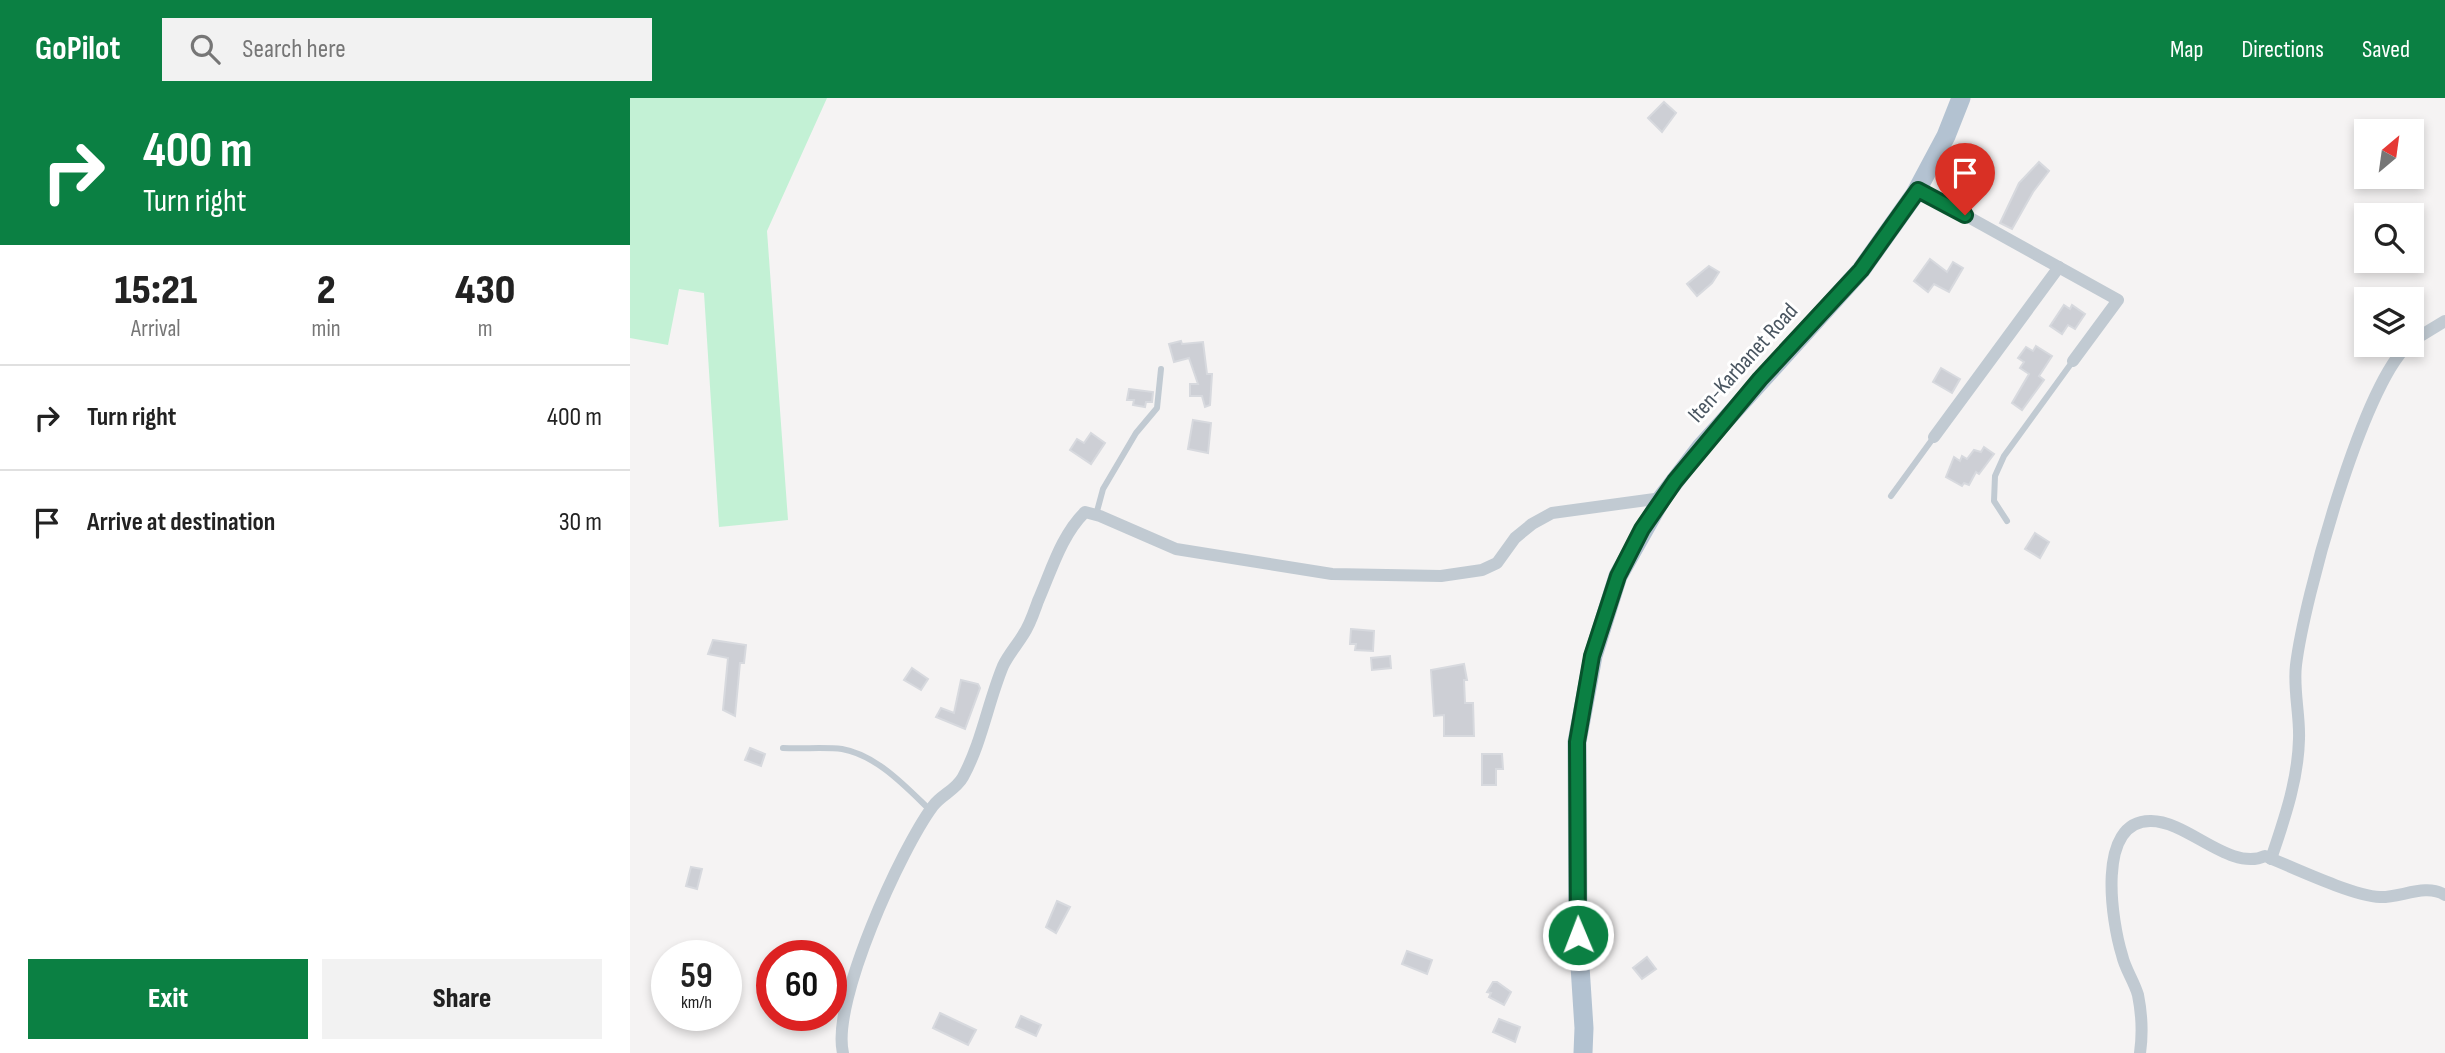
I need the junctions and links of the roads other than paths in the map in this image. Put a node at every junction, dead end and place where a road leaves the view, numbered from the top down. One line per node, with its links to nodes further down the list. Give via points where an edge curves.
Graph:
1 (1961, 98): 2 (main road, Iten-Karbanet Road)
2 (1918, 190): 3 (street); 11 (main road, Iten-Karbanet Road, via 1861,270 1760,379)
3 (2059, 267): 7 (street, via 2118,300); 9 (street)
4 (2445, 321): 5 (street)
5 (2424, 334)
6 (2397, 357): 16 (street, via 2385,376 2332,515 2300,642 2295,668 2300,737 2297,762)
7 (2073, 361): 13 (lane, via 2004,456 1995,476 1994,500)
8 (1161, 369): 12 (lane, via 1157,408 1102,489)
9 (1934, 437): 10 (lane)
10 (1891, 496)
11 (1662, 498): 12 (street, via 1552,513 1515,538 1497,562 1482,570 1441,576 1332,574 1176,549); 19 (main road, Iten-Karbanet Road, via 1618,576 1592,656 1577,742)
12 (1096, 515): 15 (street, via 1085,512 1069,529 1025,632 1004,664 963,778)
13 (2007, 521)
14 (783, 748): 15 (lane, via 842,749 861,756 895,777)
15 (931, 811): 18 (street, via 900,863 858,961 843,1023)
16 (2271, 859): 17 (street, via 2362,894 2382,898 2439,891); 20 (street, via 2242,859 2174,827 2150,821 2131,827 2120,840 2111,884 2122,956 2137,992 2144,1026)
17 (2445, 895)
18 (843, 1053)
19 (1583, 1053)
20 (2140, 1053)

